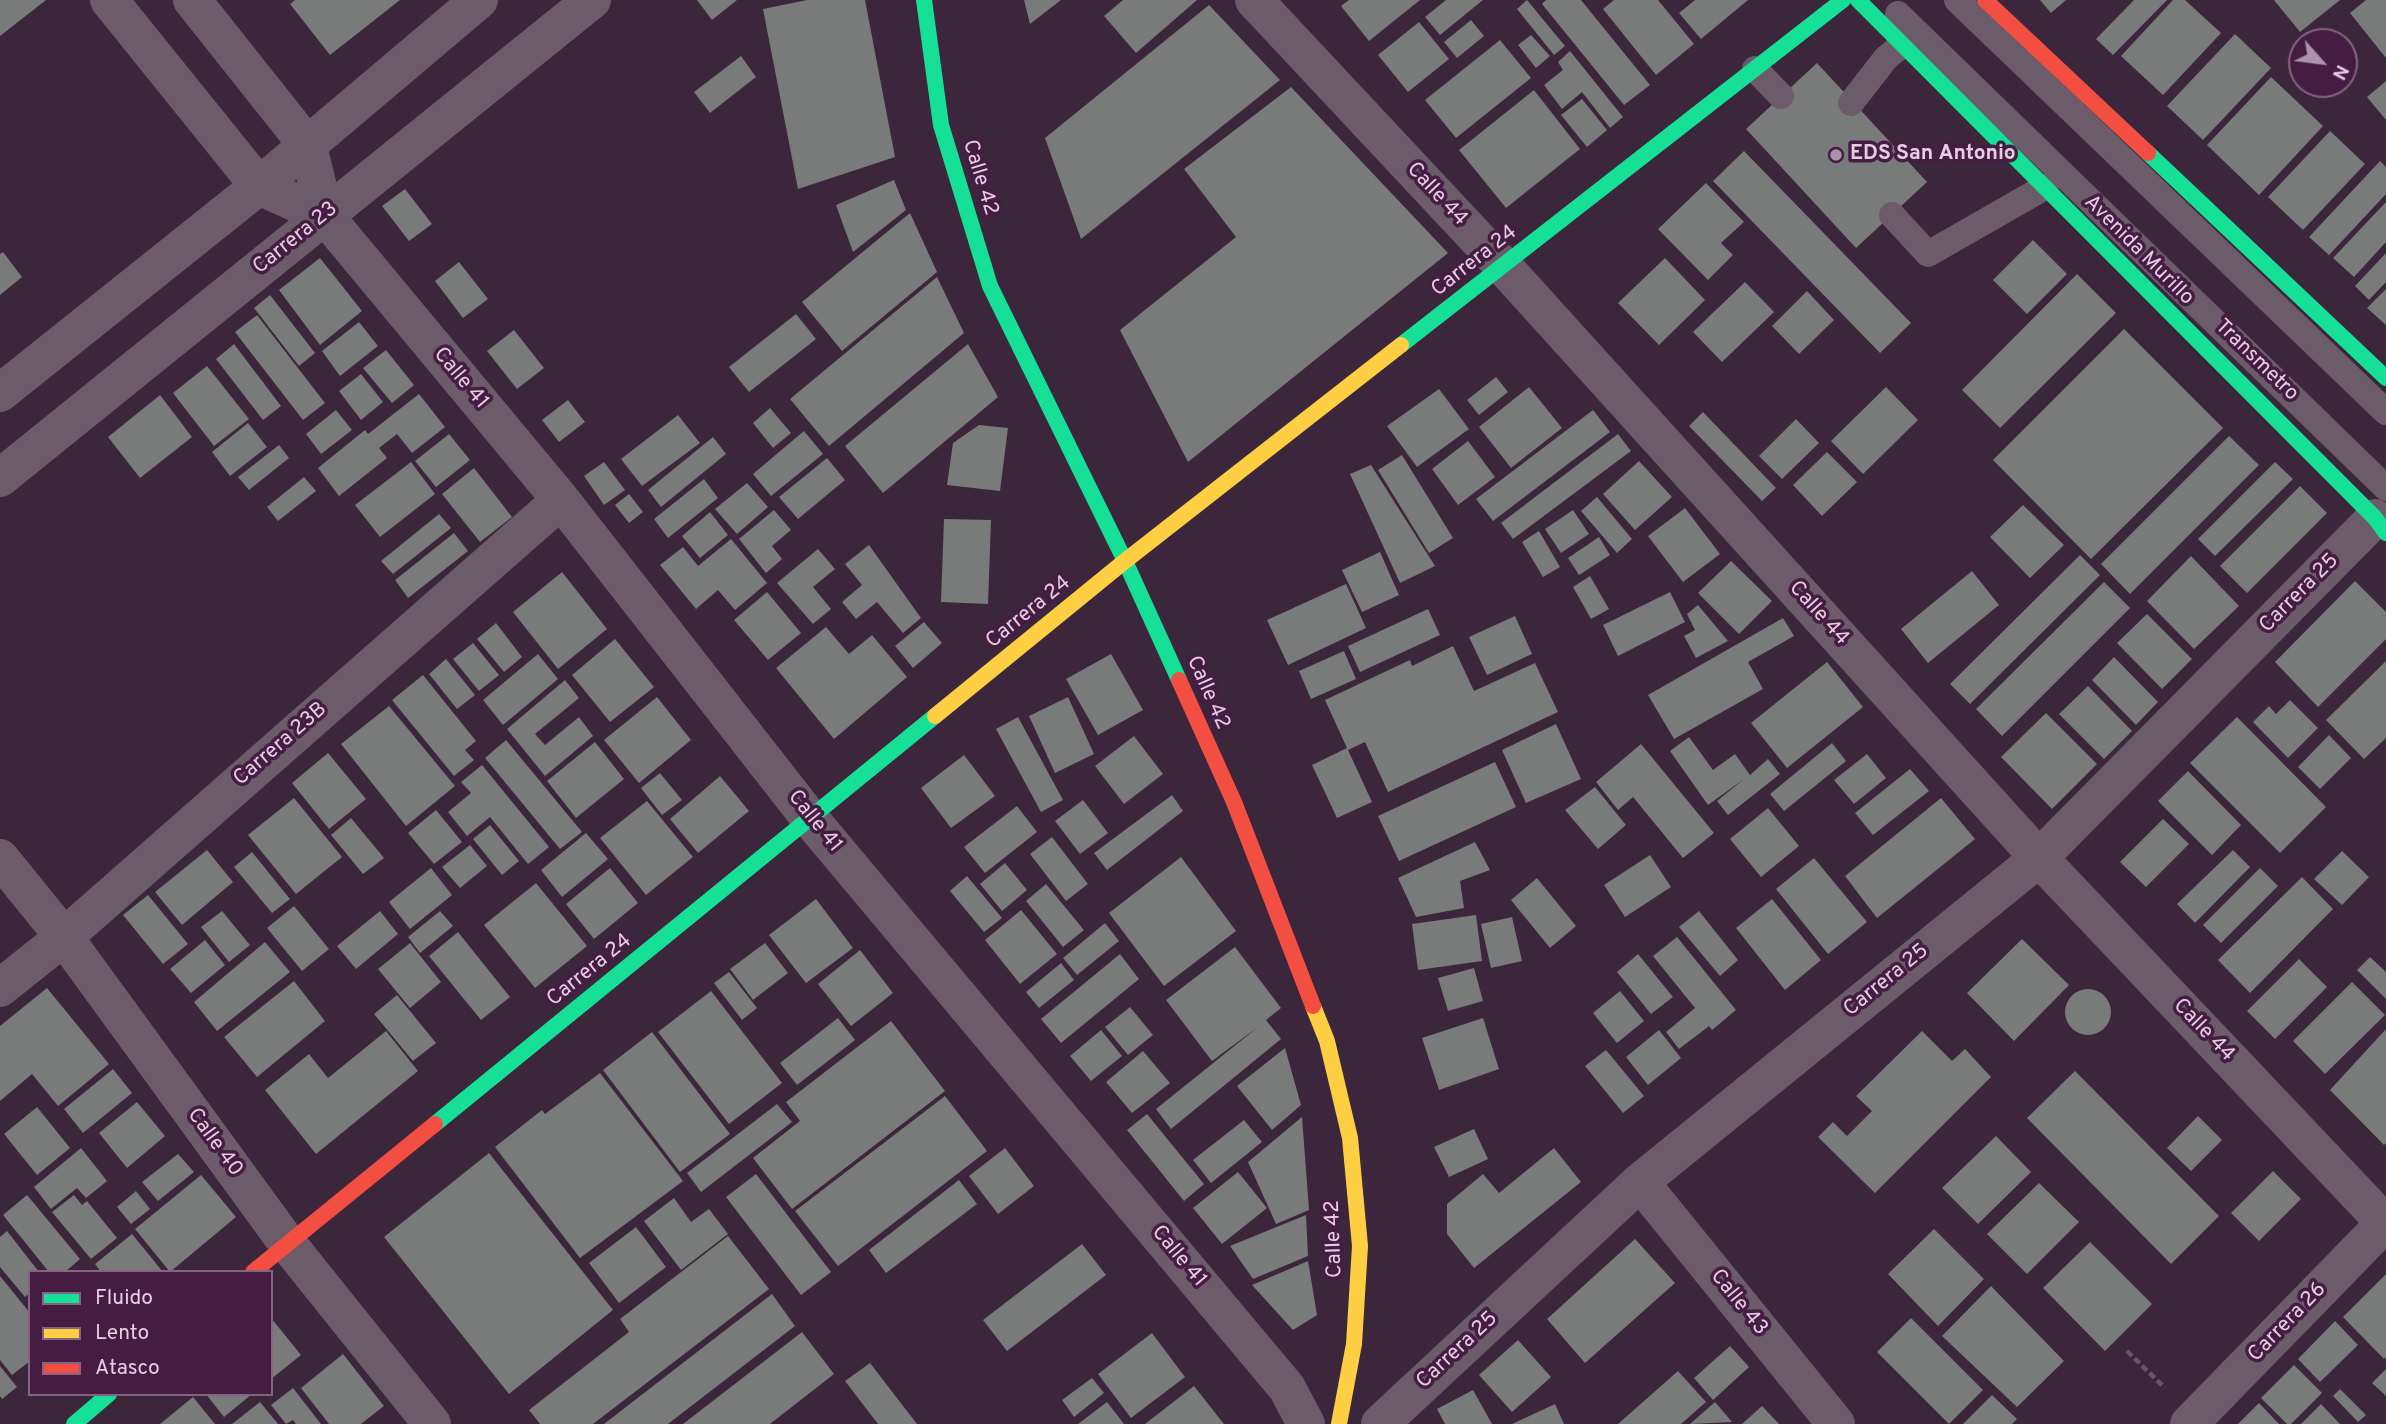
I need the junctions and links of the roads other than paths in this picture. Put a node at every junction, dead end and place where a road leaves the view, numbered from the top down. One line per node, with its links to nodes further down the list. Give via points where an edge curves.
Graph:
1 (109, 0): 17 (street, Calle 41)
2 (192, 0): 16 (street, Calle 41)
3 (479, 0): 16 (street)
4 (592, 0): 20 (street, Carrera 23)
5 (924, 0): 28 (main road, Calle 42, via 941,125 990,286)
6 (1254, 0): 21 (street, Calle 44)
7 (1843, 0): 13 (main road, Carrera 24)
8 (1858, 0): 12 (main road, Avenida Murillo)
9 (1885, 0): 27 (lane, Transmetro)
10 (1957, 0): 24 (lane)
11 (1985, 0): 22 (main road)
12 (1902, 44): 15 (lane); 18 (main road, Avenida Murillo)
13 (1755, 69): 14 (lane); 21 (main road, Carrera 24)
14 (1780, 96)
15 (1851, 103)
16 (308, 145): 17 (street); 20 (street, Calle 41)
17 (259, 186): 20 (street, Calle 41); 23 (street)
18 (2045, 187): 19 (lane, via 1928,254); 27 (main road, Avenida Murillo)
19 (1892, 215)
20 (325, 216): 25 (street, Carrera 23); 26 (street, Calle 41)
21 (1503, 267): 28 (main road, Carrera 24); 31 (street, Calle 44)
22 (2386, 377)
23 (0, 393)
24 (2386, 412)
25 (0, 478)
26 (561, 500): 29 (street, Calle 41); 32 (street, Carrera 23B)
27 (2382, 513): 31 (street, Carrera 25)
28 (1125, 561): 29 (main road, Carrera 24); 43 (main road, Calle 42, via 1234,802 1327,1041 1350,1138 1360,1246 1354,1344)
29 (811, 820): 36 (main road, Carrera 24); 42 (street, Calle 41, via 1287,1388)
30 (0, 858): 32 (street, Calle 40)
31 (2039, 858): 34 (street, Carrera 25); 35 (street, Calle 44)
32 (64, 937): 33 (street, Carrera 23B); 36 (street, Calle 40)
33 (0, 988)
34 (1640, 1182): 44 (street, Carrera 25); 45 (street, Calle 43)
35 (2386, 1223): 39 (street, Carrera 26)
36 (287, 1243): 37 (main road, Carrera 24); 41 (street, Calle 40)
37 (255, 1270)
38 (107, 1396): 40 (main road)
39 (2192, 1421)
40 (74, 1424)
41 (432, 1424)
42 (1306, 1424)
43 (1339, 1424)
44 (1380, 1424)
45 (1836, 1424)

